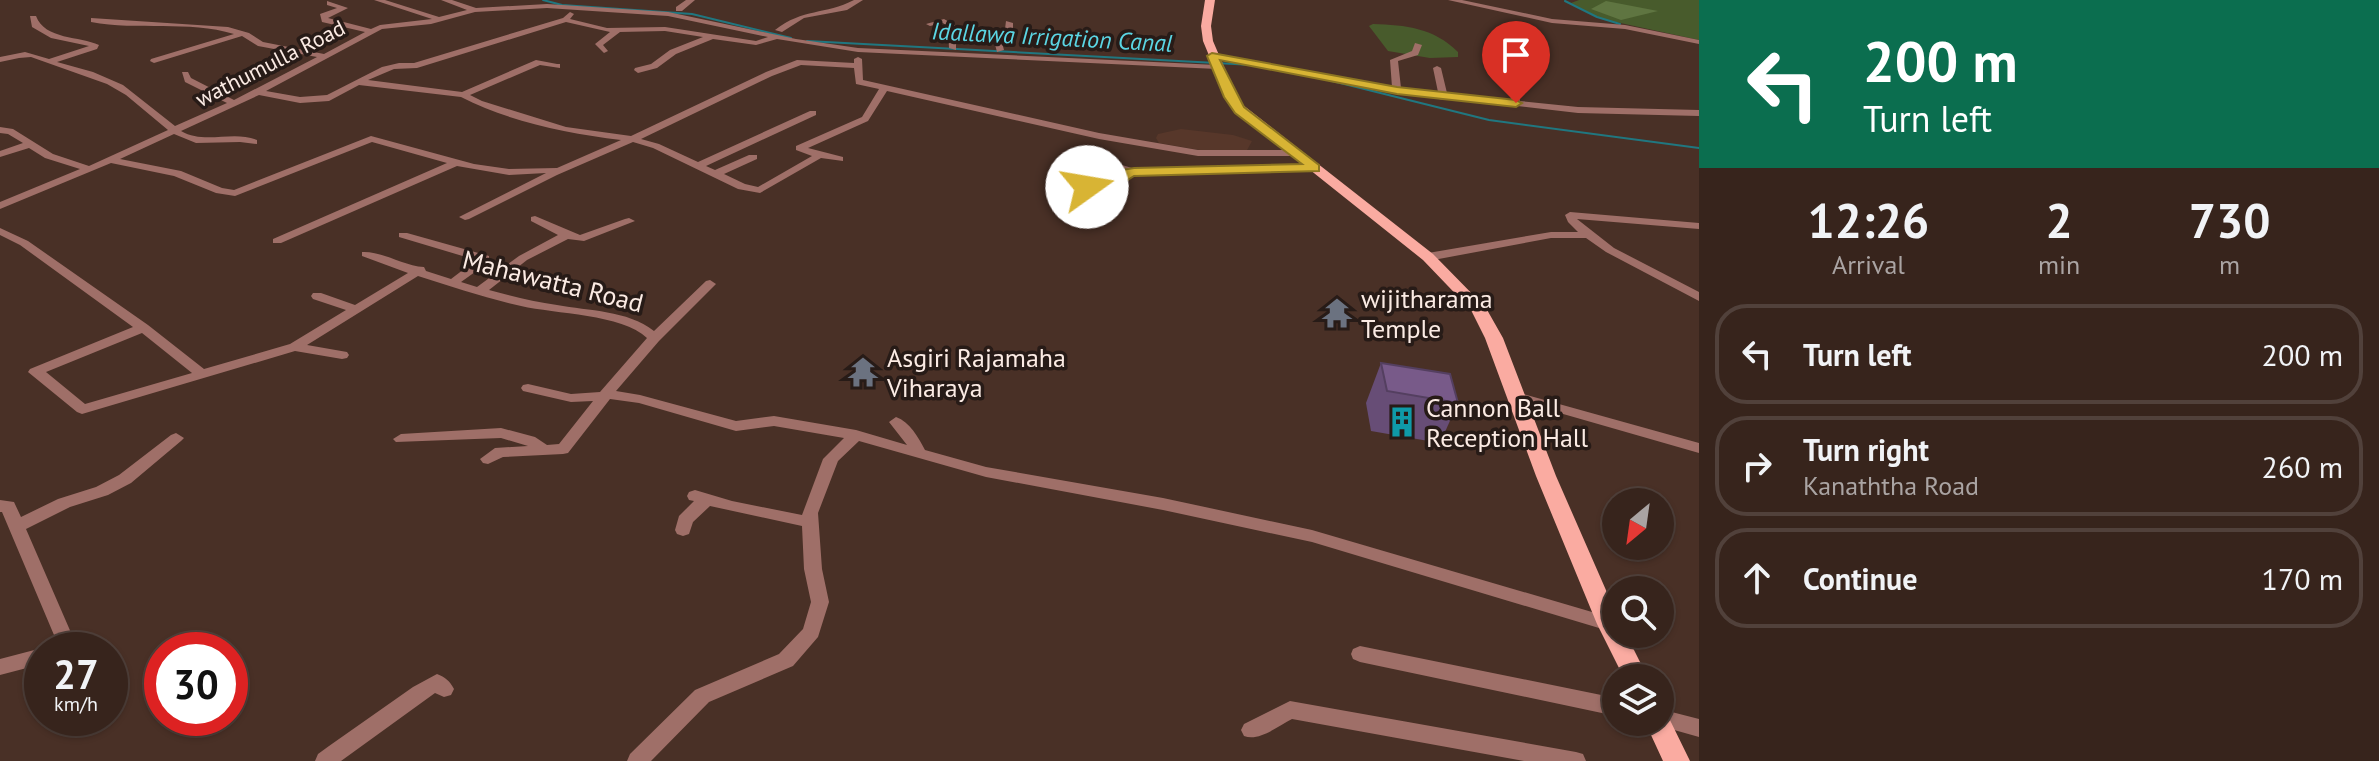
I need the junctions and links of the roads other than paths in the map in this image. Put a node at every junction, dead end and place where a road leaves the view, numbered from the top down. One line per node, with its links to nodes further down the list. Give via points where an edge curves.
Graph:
1 (378, 0): 15 (street)
2 (445, 0): 12 (street)
3 (559, 0): 10 (street)
4 (593, 0): 10 (street)
5 (691, 0): 11 (street)
6 (859, 0): 22 (street, via 802,16)
7 (1210, 0): 36 (main road, via 1206,26)
8 (1452, 0): 26 (street)
9 (330, 3): 23 (street, via 344,8 322,17 325,20)
10 (577, 5): 11 (street); 12 (street, wathumulla Road); 17 (street); 27 (street, via 668,14)
11 (679, 9): 22 (street)
12 (475, 10): 15 (street, wathumulla Road)
13 (33, 18): 37 (street, via 35,25 54,36 95,45)
14 (959, 18): 18 (street)
15 (440, 19): 23 (street, wathumulla Road)
16 (94, 20): 24 (street, via 213,26)
17 (566, 20): 21 (street); 43 (street, via 414,66 391,66)
18 (944, 21): 20 (street); 30 (street, via 952,26)
19 (1009, 23): 31 (street, via 1009,31 996,33)
20 (930, 24)
21 (621, 29): 25 (street); 32 (street, via 599,44)
22 (779, 30): 29 (street)
23 (371, 31): 33 (street, wathumulla Road)
24 (242, 34): 33 (street, via 261,44); 35 (street)
25 (710, 37): 27 (street, via 756,43 770,37); 41 (street)
26 (1699, 42)
27 (818, 45): 29 (street)
28 (1418, 45): 46 (street, via 1415,53 1394,60)
29 (859, 46): 30 (street); 36 (street); 39 (street)
30 (953, 48): 31 (street)
31 (1000, 50): 36 (street)
32 (604, 51)
33 (324, 56): 47 (street, wathumulla Road)
34 (0, 60): 37 (street, via 19,54)
35 (154, 61)
36 (1214, 61): 46 (street); 59 (main road, via 1240,110)
37 (48, 62): 54 (street, via 87,71 127,92)
38 (557, 66): 48 (street, via 539,62)
39 (858, 66): 45 (street, via 859,82); 56 (street, via 800,62)
40 (1437, 68): 49 (street)
41 (638, 70)
42 (185, 74): 50 (street)
43 (357, 82): 47 (street, via 329,98 300,100); 48 (street)
44 (1513, 83): 51 (street)
45 (885, 87): 59 (street, via 1198,153); 61 (street, via 865,119 799,148)
46 (1397, 90): 49 (street)
47 (258, 92): 50 (street, wathumulla Road)
48 (463, 95): 56 (street, via 565,130)
49 (1444, 97): 51 (street)
50 (234, 103): 54 (street, wathumulla Road)
51 (1516, 103): 53 (street, via 1624,113)
52 (813, 113): 67 (street)
53 (1699, 113)
54 (177, 129): 57 (street, via 203,143 246,138); 64 (street, wathumulla Road)
55 (0, 130): 58 (street)
56 (632, 139): 67 (street); 68 (street)
57 (254, 142)
58 (30, 144): 60 (street); 70 (street)
59 (1295, 153): 69 (main road)
60 (0, 154)
61 (820, 155): 63 (street); 72 (street, via 760,190)
62 (753, 157): 72 (street)
63 (839, 159)
64 (110, 160): 65 (street, via 177,173 235,193 371,139); 70 (street, wathumulla Road)
65 (455, 163): 68 (street, via 509,172); 83 (street)
66 (1086, 163): 71 (street)
67 (698, 166): 72 (street)
68 (564, 168): 75 (street)
69 (1315, 168): 71 (street); 85 (main road)
70 (89, 169): 74 (street, wathumulla Road)
71 (1134, 172): 73 (street, via 1120,181 1091,181)
72 (720, 178)
73 (1089, 194)
74 (0, 206)
75 (465, 217)
76 (535, 219): 81 (street)
77 (629, 221): 81 (street, via 580,239)
78 (1699, 226): 82 (street, via 1570,215)
79 (0, 231): 93 (street)
80 (403, 235): 87 (street, via 485,259)
81 (567, 235): 89 (street, via 523,258)
82 (1589, 235): 85 (street, via 1551,235); 91 (street)
83 (277, 241)
84 (366, 254): 86 (street, Mahawatta Road)
85 (1428, 257): 100 (main road, via 1478,308)
86 (420, 270): 87 (street, Mahawatta Road); 92 (street)
87 (455, 281): 89 (street, Mahawatta Road)
88 (710, 284): 94 (street)
89 (481, 290): 94 (street, Mahawatta Road, via 565,311 603,314 648,330)
90 (317, 296): 92 (street)
91 (1699, 297)
92 (356, 309): 95 (street)
93 (143, 328): 97 (street); 97 (street, via 35,372 82,409)
94 (654, 338): 99 (street, Mahawatta Road)
95 (295, 347): 96 (street); 97 (street)
96 (342, 355)
97 (201, 373)
98 (528, 388): 99 (street, via 571,398)
99 (605, 395): 102 (street, via 640,399 736,426 774,421); 106 (street, Mahawatta Road, via 563,449)
100 (1516, 396): 105 (street); 113 (main road)
101 (896, 422): 107 (street)
102 (856, 435): 107 (street); 110 (street, via 831,459)
103 (176, 438): 111 (street, via 125,479)
104 (401, 439): 106 (street, via 501,433 530,440)
105 (1699, 448)
106 (546, 451): 108 (street, via 500,452)
107 (920, 454): 114 (street, via 986,472 1312,536)
108 (488, 459)
109 (0, 506): 111 (street, via 8,506)
110 (810, 522): 112 (street, via 700,498); 126 (street, via 820,602 811,632 786,660 702,696)
111 (17, 526): 115 (street)
112 (683, 530)
113 (1602, 607)
114 (1602, 622)
115 (62, 632)
116 (1360, 654): 120 (street)
117 (24, 661): 118 (street)
118 (0, 667)
119 (444, 689): 125 (street, via 437,682 411,696)
120 (1602, 704)
121 (1674, 723): 122 (street)
122 (1699, 728)
123 (1251, 730): 127 (street, via 1290,710)
124 (1666, 736): 128 (main road)
125 (325, 761)
126 (637, 761)
127 (1576, 761)
128 (1677, 761)

